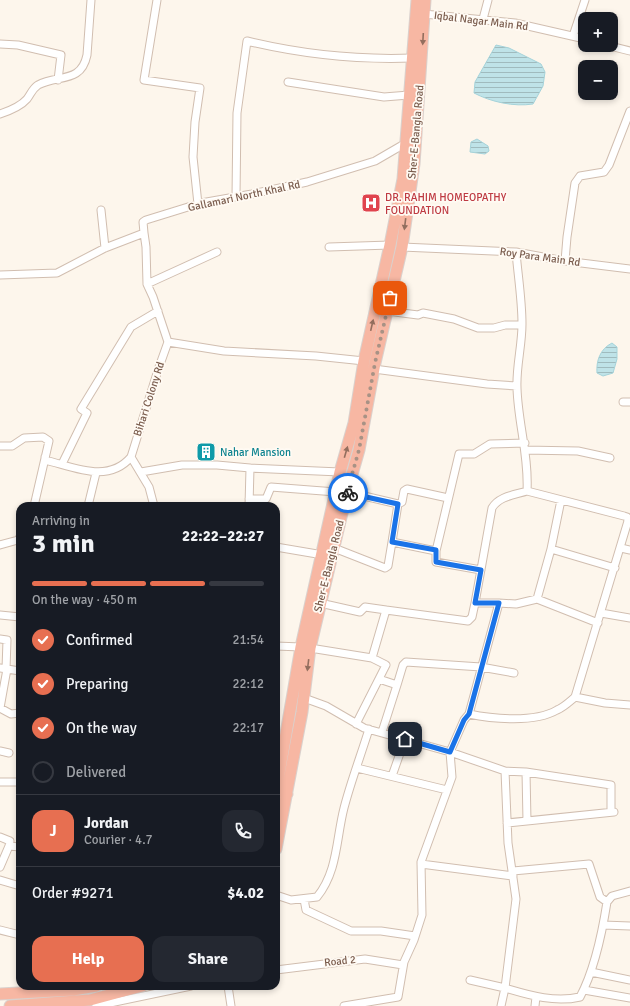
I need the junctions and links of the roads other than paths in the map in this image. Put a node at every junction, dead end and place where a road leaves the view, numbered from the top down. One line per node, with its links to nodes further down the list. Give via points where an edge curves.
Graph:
1 (91, 0): 15 (street, via 85,64 80,71 70,77)
2 (157, 0): 23 (street, via 144,80 200,88 192,157)
3 (417, 0): 14 (highway, Sher-E-Bangla Road)
4 (425, 0): 7 (highway, Sher-E-Bangla Road)
5 (488, 0): 8 (street)
6 (585, 0): 9 (street)
7 (424, 14): 8 (street, Iqbal Nagar Main Rd); 20 (highway, Sher-E-Bangla Road, one-way to 20)
8 (483, 19): 9 (street, Iqbal Nagar Main Rd, via 515,23)
9 (573, 36): 10 (street, Iqbal Nagar Main Rd)
10 (578, 38)
11 (0, 44): 15 (street, via 61,54)
12 (618, 48): 13 (street)
13 (630, 51)
14 (412, 58): 17 (highway, Sher-E-Bangla Road); 22 (street, via 372,60 338,57 247,41 237,112)
15 (58, 80): 19 (street, via 39,84 21,104)
16 (288, 82): 17 (street, via 384,97)
17 (409, 95): 20 (highway, Sher-E-Bangla Road)
18 (630, 111): 32 (street, via 604,172 580,176 575,183 566,237)
19 (0, 114)
20 (413, 115): 21 (highway, Sher-E-Bangla Road); 28 (highway, Sher-E-Bangla Road, one-way to 28, via 414,164)
21 (406, 143): 22 (street, Gallamari North Khal Rd, via 375,161 307,182); 26 (highway, Sher-E-Bangla Road, via 403,179)
22 (236, 197): 23 (street, Gallamari North Khal Rd)
23 (198, 204): 25 (street, Gallamari North Khal Rd, via 146,220 143,222)
24 (101, 210): 29 (street)
25 (144, 233): 29 (street); 35 (street)
26 (390, 245): 27 (street); 40 (highway, Sher-E-Bangla Road, one-way to 26)
27 (330, 247)
28 (402, 247): 31 (street, Roy Para Main Rd); 37 (highway, Sher-E-Bangla Road)
29 (105, 248): 34 (street, via 57,273)
30 (217, 252): 35 (street)
31 (516, 252): 32 (street, Roy Para Main Rd); 38 (street)
32 (565, 261): 33 (street, Roy Para Main Rd)
33 (630, 268)
34 (0, 275)
35 (146, 284): 36 (street)
36 (158, 311): 39 (street); 49 (street, via 131,327 81,409 87,413)
37 (387, 311): 38 (street, via 442,316 478,328); 41 (highway, Sher-E-Bangla Road)
38 (522, 325): 43 (street)
39 (168, 342): 40 (street, via 224,351 316,356); 47 (street, Bihari Colony Rd)
40 (364, 362): 42 (highway, Sher-E-Bangla Road)
41 (374, 374): 42 (highway); 43 (street); 55 (highway, Sher-E-Bangla Road, via 359,450)
42 (361, 377): 52 (highway, Sher-E-Bangla Road, one-way to 42, via 354,424)
43 (517, 386): 45 (street, via 518,417)
44 (0, 446): 46 (street, via 12,446 24,438 42,437 49,441)
45 (525, 446): 48 (street, via 578,451); 54 (street); 56 (street, via 490,444 475,454 459,454)
46 (45, 457): 49 (street, via 45,460); 58 (street)
47 (131, 457): 51 (street); 53 (street, via 116,468)
48 (610, 458)
49 (62, 464): 53 (street)
50 (250, 468): 51 (street, via 182,465); 52 (street); 61 (street)
51 (141, 472): 60 (street)
52 (340, 472): 55 (highway, Sher-E-Bangla Road)
53 (96, 473): 59 (street)
54 (527, 491): 57 (street); 74 (street, via 504,498 492,508)
55 (341, 492): 61 (street, via 271,487 266,499); 62 (street); 67 (highway, Sher-E-Bangla Road); 72 (highway, Sher-E-Bangla Road)
56 (448, 498): 62 (street, via 407,489 404,491 402,502); 70 (street)
57 (561, 500): 68 (street); 69 (street, via 627,517)
58 (35, 502)
59 (89, 502)
60 (153, 502)
61 (249, 502)
62 (398, 504): 64 (street)
63 (16, 540): 65 (street)
64 (392, 542): 67 (street, via 388,566 385,568); 70 (street)
65 (0, 545)
66 (280, 548): 72 (street)
67 (334, 548): 76 (highway, Sher-E-Bangla Road)
68 (551, 548): 73 (street); 75 (street)
69 (621, 548): 71 (street); 73 (street)
70 (436, 550): 74 (street, via 436,562)
71 (630, 550)
72 (322, 555): 87 (highway, Sher-E-Bangla Road, via 312,594)
73 (615, 568): 80 (street)
74 (481, 570): 77 (street)
75 (537, 599): 78 (street, via 516,604); 84 (street)
76 (320, 603): 79 (street, via 360,612 365,607); 87 (highway, Sher-E-Bangla Road)
77 (475, 603): 78 (street); 79 (street, via 472,618 468,621)
78 (499, 603): 89 (street)
79 (386, 610): 88 (street)
80 (601, 612): 83 (street); 84 (street)
81 (0, 615): 82 (street)
82 (16, 617)
83 (630, 618)
84 (598, 623): 95 (street)
85 (0, 640): 90 (street, via 8,640)
86 (280, 646): 87 (street)
87 (305, 648): 88 (street); 96 (highway, Sher-E-Bangla Road, one-way to 96); 99 (highway, Sher-E-Bangla Road)
88 (372, 658): 93 (street, via 386,665)
89 (481, 667): 92 (street); 94 (street, via 406,662); 102 (street)
90 (4, 669): 91 (street); 98 (street)
91 (16, 670)
92 (514, 673)
93 (379, 679): 94 (street); 103 (street)
94 (397, 685): 105 (street)
95 (575, 697): 97 (street); 102 (street, via 557,711 539,716 504,719)
96 (304, 698): 100 (highway, Sher-E-Bangla Road); 103 (street, via 326,706)
97 (630, 705)
98 (0, 708): 101 (street, via 11,714)
99 (289, 710): 100 (highway); 117 (highway, Sher-E-Bangla Road)
100 (302, 712): 117 (highway, Sher-E-Bangla Road)
101 (16, 713)
102 (469, 714): 108 (street)
103 (356, 724): 104 (street)
104 (369, 729): 105 (street); 110 (street)
105 (382, 732): 106 (street)
106 (405, 739): 108 (street); 113 (street)
107 (0, 751): 109 (street)
108 (450, 752): 111 (street); 116 (street, via 452,777)
109 (9, 753)
110 (357, 768): 113 (street); 131 (street, via 344,808 327,886 317,897)
111 (505, 771): 112 (street); 120 (street)
112 (526, 772): 119 (street); 119 (street, via 612,785 612,812)
113 (392, 776): 116 (street)
114 (0, 782): 115 (street)
115 (16, 782)
116 (447, 790): 124 (street)
117 (281, 793): 118 (highway, Sher-E-Bangla Road)
118 (280, 804)
119 (527, 821): 120 (street)
120 (507, 823): 126 (street)
121 (0, 838): 122 (street, via 10,841)
122 (9, 846): 123 (street); 125 (street)
123 (16, 847)
124 (421, 864): 126 (street); 137 (street, via 422,915)
125 (0, 867)
126 (513, 874): 132 (street, via 589,864 600,897); 143 (street, via 516,899)
127 (0, 880): 128 (street)
128 (16, 885)
129 (630, 891): 132 (street, via 612,896)
130 (280, 896): 131 (street, via 291,900)
131 (304, 899): 137 (street, via 306,910 351,931 381,930)
132 (607, 902): 133 (street)
133 (603, 925): 134 (street); 140 (street)
134 (630, 926)
135 (0, 930): 136 (street)
136 (16, 935)
137 (415, 936): 138 (street)
138 (403, 965): 139 (street, Road 2, via 365,959); 152 (street, via 398,998)
139 (280, 970)
140 (590, 972): 142 (street); 148 (street)
141 (470, 980): 143 (street)
142 (630, 980)
143 (505, 988): 150 (street); 158 (street)
144 (57, 990): 149 (highway)
145 (131, 990): 153 (highway)
146 (169, 990): 153 (street)
147 (228, 990): 156 (street)
148 (584, 990): 150 (street, via 580,998 569,1000); 151 (street)
149 (0, 997)
150 (536, 998): 159 (street)
151 (630, 998)
152 (389, 1002): 157 (street)
153 (93, 1004): 154 (highway)
154 (31, 1005): 155 (highway)
155 (10, 1006)
156 (230, 1006)
157 (344, 1006)
158 (501, 1006)
159 (534, 1006)

